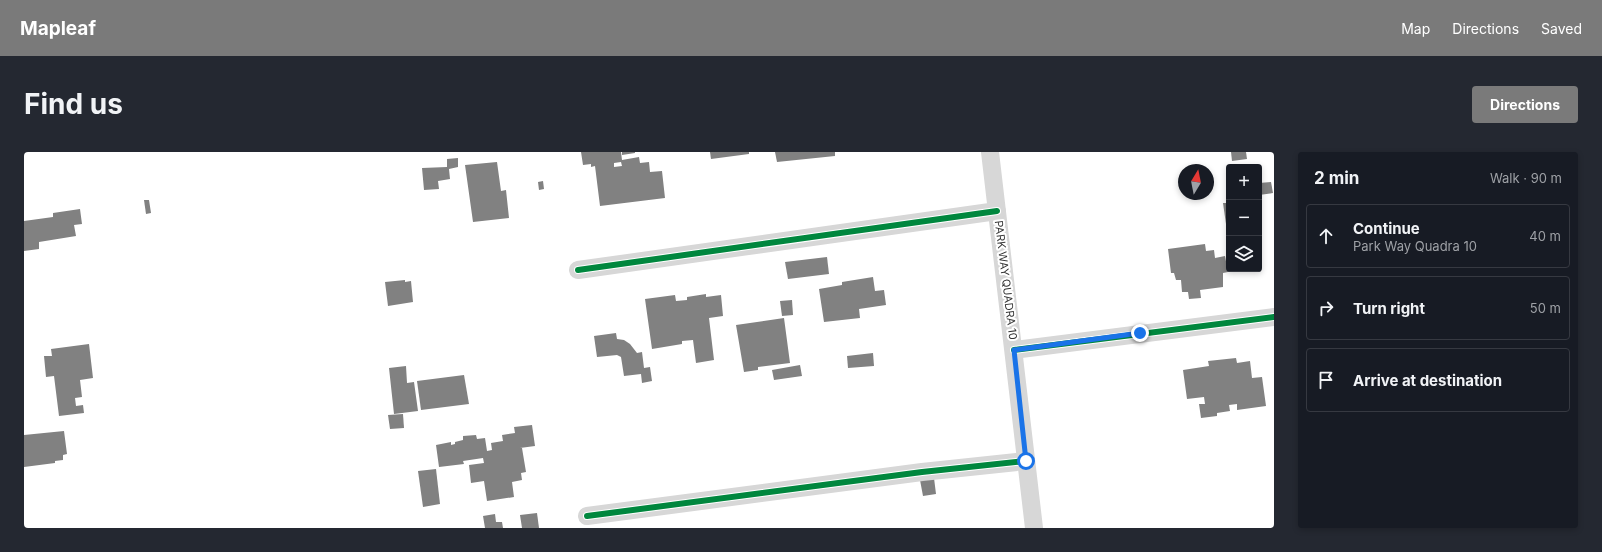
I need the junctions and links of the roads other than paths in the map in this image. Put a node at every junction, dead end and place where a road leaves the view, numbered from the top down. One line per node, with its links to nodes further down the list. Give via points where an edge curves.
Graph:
1 (990, 152): 2 (street, PARK WAY QUADRA 10)
2 (997, 211): 3 (street); 5 (street, PARK WAY QUADRA 10)
3 (578, 270)
4 (1274, 316): 5 (street)
5 (1014, 350): 6 (street, PARK WAY QUADRA 10)
6 (1026, 461): 7 (street, via 922,472); 8 (street, PARK WAY QUADRA 10)
7 (587, 516)
8 (1034, 528)

